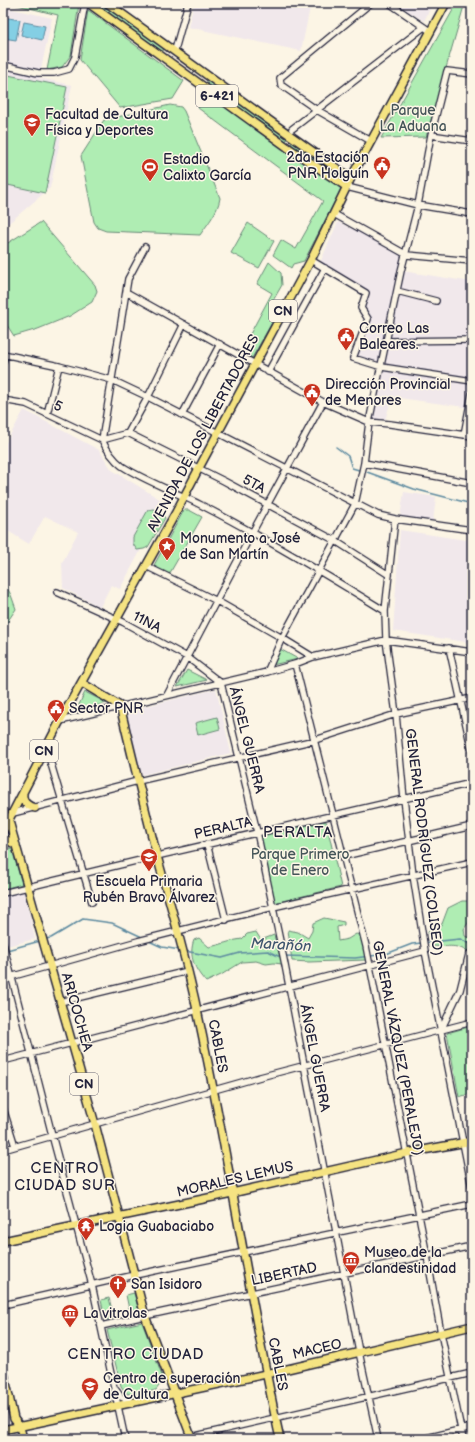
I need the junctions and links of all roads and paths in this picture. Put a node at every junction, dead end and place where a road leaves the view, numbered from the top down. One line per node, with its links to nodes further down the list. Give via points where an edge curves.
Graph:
1 (85, 3): 10 (street, via 75,57 69,69 54,73 38,73)
2 (88, 3): 18 (main road, 6-421)
3 (107, 3): 9 (main road, 6-421)
4 (188, 3): 9 (street)
5 (371, 3): 12 (street, via 280,78 281,85)
6 (389, 3): 8 (street)
7 (446, 3): 8 (main road, AVENIDA DE LOS LIBERTADORES / CN)
8 (428, 29): 12 (street); 15 (main road, AVENIDA DE LOS LIBERTADORES / CN)
9 (175, 50): 17 (main road, 6-421)
10 (3, 65)
11 (472, 74): 14 (street, via 447,71)
12 (317, 110): 13 (street); 15 (street)
13 (292, 129)
14 (431, 135): 16 (street); 19 (street)
15 (371, 141): 17 (main road, AVENIDA DE LOS LIBERTADORES / CN)
16 (472, 141)
17 (351, 178): 18 (main road, AVENIDA DE LOS LIBERTADORES / CN)
18 (346, 188): 19 (street); 20 (main road, AVENIDA DE LOS LIBERTADORES / CN)
19 (418, 205): 21 (street); 23 (street)
20 (334, 214): 23 (street); 24 (main road, AVENIDA DE LOS LIBERTADORES / CN)
21 (472, 214)
22 (145, 248): 28 (street, via 128,279)
23 (406, 255): 25 (street); 27 (street)
24 (311, 260): 26 (street); 35 (main road, AVENIDA DE LOS LIBERTADORES / CN)
25 (472, 261)
26 (325, 268): 37 (street, via 366,293 361,308 368,320 353,358); 38 (street)
27 (397, 291): 29 (street); 32 (street)
28 (126, 292): 30 (street); 39 (street)
29 (436, 300)
30 (184, 324): 33 (street); 42 (street)
31 (472, 340): 32 (street)
32 (387, 341): 37 (street)
33 (220, 344): 35 (street); 46 (street)
34 (3, 358): 36 (street)
35 (255, 364): 38 (street); 49 (main road, AVENIDA DE LOS LIBERTADORES / CN)
36 (59, 366): 39 (street); 45 (street)
37 (381, 367): 40 (street); 47 (street)
38 (268, 372): 44 (street)
39 (112, 380): 42 (street); 52 (street)
40 (472, 381)
41 (472, 393): 50 (street)
42 (148, 397): 46 (street); 48 (street)
43 (3, 400): 45 (street, 5, via 26,404)
44 (323, 402): 47 (street); 55 (street)
45 (47, 414): 52 (street, 5)
46 (182, 415): 49 (street)
47 (369, 422): 50 (street); 53 (street)
48 (128, 433): 52 (street); 54 (street, 5TA)
49 (218, 433): 54 (main road, AVENIDA DE LOS LIBERTADORES / CN); 55 (street)
50 (464, 435): 51 (street)
51 (472, 436)
52 (102, 440): 57 (street, via 121,465)
53 (364, 464): 56 (street); 58 (street)
54 (199, 468): 57 (main road, AVENIDA DE LOS LIBERTADORES / CN); 59 (street, 5TA)
55 (288, 468): 58 (street); 59 (street)
56 (472, 483)
57 (184, 497): 62 (street); 64 (main road, AVENIDA DE LOS LIBERTADORES / CN)
58 (354, 504): 60 (street, via 378,515); 63 (street)
59 (268, 505): 62 (street); 63 (street, 5TA)
60 (395, 519): 61 (street); 66 (street, GENERAL RODRÍGUEZ (COLISEO))
61 (472, 530)
62 (252, 533): 65 (street); 68 (street)
63 (334, 540): 65 (street); 66 (street, 5TA)
64 (146, 566): 68 (street); 70 (main road, AVENIDA DE LOS LIBERTADORES / CN)
65 (319, 570): 69 (street); 71 (street)
66 (389, 575): 69 (street, GENERAL RODRÍGUEZ (COLISEO))
67 (56, 592): 70 (street, 11NA)
68 (217, 601): 71 (street); 75 (street)
69 (385, 611): 72 (street, GENERAL RODRÍGUEZ (COLISEO))
70 (117, 620): 75 (street, 11NA); 79 (main road, AVENIDA DE LOS LIBERTADORES / CN)
71 (282, 638): 76 (street); 78 (street)
72 (386, 640): 73 (street); 76 (street); 85 (street, GENERAL RODRÍGUEZ (COLISEO))
73 (450, 648): 74 (street); 83 (street)
74 (472, 652)
75 (187, 657): 80 (street, 11NA); 81 (street)
76 (314, 657): 77 (street)
77 (295, 664): 78 (street); 87 (street, GENERAL VÁZQUEZ (PERALEJO))
78 (267, 672): 80 (street)
79 (82, 683): 84 (main road); 86 (main road, AVENIDA DE LOS LIBERTADORES / CN)
80 (221, 683): 81 (street); 90 (street, ÁNGEL GUERRA)
81 (167, 695): 84 (street)
82 (472, 698): 83 (street)
83 (461, 700): 85 (street); 89 (street)
84 (120, 706): 86 (street); 91 (main road, CABLES)
85 (396, 714): 87 (street); 94 (street, GENERAL RODRÍGUEZ (COLISEO))
86 (60, 721): 88 (main road, AVENIDA DE LOS LIBERTADORES / CN)
87 (315, 740): 90 (street); 98 (street, GENERAL VÁZQUEZ (PERALEJO))
88 (46, 747): 93 (main road, AVENIDA DE LOS LIBERTADORES / CN); 95 (street)
89 (472, 749)
90 (239, 758): 91 (street); 102 (street, ÁNGEL GUERRA)
91 (138, 781): 95 (street); 107 (main road, CABLES)
92 (472, 783): 94 (street, PERALTA)
93 (22, 794): 96 (main road, via 24,802); 97 (main road, AVENIDA DE LOS LIBERTADORES / CN)
94 (404, 799): 98 (street, PERALTA); 104 (street, GENERAL RODRÍGUEZ (COLISEO))
95 (63, 800): 96 (street); 110 (street)
96 (35, 808): 97 (street)
97 (13, 813): 99 (main road, AVENIDA DE LOS LIBERTADORES / CN)
98 (333, 815): 102 (street, PERALTA); 108 (street, GENERAL VÁZQUEZ (PERALEJO))
99 (9, 821): 101 (main road, AVENIDA DE LOS LIBERTADORES / CN); 106 (main road, ARICOCHEA / CN)
100 (472, 826): 104 (street)
101 (3, 831)
102 (257, 832): 105 (street, PERALTA); 116 (street, ÁNGEL GUERRA)
103 (3, 840): 106 (main road)
104 (410, 841): 108 (street); 111 (street, GENERAL RODRÍGUEZ (COLISEO))
105 (207, 844): 107 (street, PERALTA); 117 (street)
106 (16, 845): 112 (main road, ARICOCHEA / CN)
107 (157, 856): 110 (street, PERALTA); 118 (main road, CABLES)
108 (344, 856): 113 (street, GENERAL VÁZQUEZ (PERALEJO))
109 (472, 862): 111 (street)
110 (84, 873): 112 (street, PERALTA); 115 (street)
111 (413, 875): 113 (street); 120 (street, GENERAL RODRÍGUEZ (COLISEO))
112 (28, 887): 114 (street, PERALTA); 123 (main road, ARICOCHEA / CN)
113 (352, 889): 116 (street); 122 (street, GENERAL VÁZQUEZ (PERALEJO))
114 (3, 893)
115 (92, 902)
116 (273, 907): 117 (street); 127 (street, ÁNGEL GUERRA)
117 (226, 920): 118 (street)
118 (178, 931): 123 (street); 124 (main road, CABLES)
119 (3, 943): 125 (street)
120 (425, 951): 122 (street); 131 (street, GENERAL RODRÍGUEZ (COLISEO))
121 (469, 954): 131 (street, via 460,990)
122 (370, 965): 127 (street); 133 (street, GENERAL VÁZQUEZ (PERALEJO))
123 (50, 966): 125 (street); 128 (main road, ARICOCHEA / CN)
124 (188, 971): 128 (street); 129 (main road, CABLES)
125 (11, 977): 126 (street); 134 (street)
126 (3, 979)
127 (289, 986): 129 (street); 136 (street, ÁNGEL GUERRA)
128 (60, 1002): 132 (main road, ARICOCHEA / CN)
129 (197, 1010): 132 (street); 137 (main road, CABLES)
130 (472, 1022): 131 (street)
131 (441, 1030): 133 (street); 142 (street, GENERAL RODRÍGUEZ (COLISEO))
132 (72, 1042): 134 (street); 139 (main road, ARICOCHEA / CN)
133 (386, 1044): 136 (street); 145 (street, GENERAL VÁZQUEZ (PERALEJO))
134 (31, 1053): 135 (street); 140 (street)
135 (3, 1061)
136 (305, 1066): 137 (street); 146 (street, ÁNGEL GUERRA)
137 (213, 1091): 139 (street); 148 (main road, CABLES)
138 (3, 1108): 143 (street)
139 (95, 1124): 140 (street); 151 (main road, ARICOCHEA / CN)
140 (52, 1136): 143 (street); 152 (street)
141 (472, 1141): 142 (main road, MORALES LEMUS)
142 (463, 1143): 145 (main road, MORALES LEMUS); 147 (street, GENERAL RODRÍGUEZ (COLISEO))
143 (15, 1146): 144 (street)
144 (3, 1150)
145 (407, 1154): 146 (main road, MORALES LEMUS); 150 (street, GENERAL VÁZQUEZ (PERALEJO))
146 (325, 1171): 148 (main road, MORALES LEMUS); 153 (street, ÁNGEL GUERRA)
147 (472, 1188)
148 (232, 1193): 151 (main road, MORALES LEMUS); 156 (main road, CABLES)
149 (472, 1204): 150 (street)
150 (419, 1214): 153 (street); 157 (street, GENERAL VÁZQUEZ (PERALEJO))
151 (120, 1217): 152 (main road, MORALES LEMUS); 159 (main road, ARICOCHEA)
152 (77, 1226): 154 (main road, MORALES LEMUS); 160 (street)
153 (337, 1233): 156 (street); 158 (street, ÁNGEL GUERRA)
154 (3, 1241)
155 (472, 1246): 157 (street, LIBERTAD)
156 (244, 1252): 159 (street); 161 (main road, CABLES)
157 (427, 1256): 158 (street, LIBERTAD); 166 (street, GENERAL VÁZQUEZ (PERALEJO))
158 (345, 1273): 161 (street, LIBERTAD); 167 (street, ÁNGEL GUERRA)
159 (135, 1275): 160 (street); 163 (main road, ARICOCHEA)
160 (92, 1285): 162 (street); 164 (street)
161 (252, 1293): 163 (street, LIBERTAD); 170 (main road, CABLES)
162 (3, 1305)
163 (145, 1316): 164 (street, LIBERTAD); 173 (main road, ARICOCHEA)
164 (101, 1326): 172 (street)
165 (472, 1326): 166 (main road, MACEO)
166 (441, 1333): 167 (main road, MACEO); 171 (street, GENERAL VÁZQUEZ (PERALEJO))
167 (359, 1352): 170 (main road, MACEO); 174 (street, ÁNGEL GUERRA)
168 (3, 1368): 177 (main road)
169 (472, 1373): 171 (street)
170 (266, 1374): 173 (main road, MACEO); 178 (main road, CABLES)
171 (450, 1378): 174 (street); 182 (street, GENERAL VÁZQUEZ (PERALEJO))
172 (115, 1388): 175 (street, via 121,1397); 176 (street)
173 (174, 1393): 175 (main road, MACEO); 183 (main road, ARICOCHEA)
174 (369, 1397): 178 (street); 188 (street, ÁNGEL GUERRA)
175 (133, 1402): 176 (main road, MACEO)
176 (118, 1405): 179 (main road, MACEO); 185 (street)
177 (13, 1413): 179 (main road); 181 (main road, via 10,1422)
178 (276, 1418): 183 (street); 187 (main road, CABLES)
179 (20, 1427): 181 (main road, MACEO); 184 (main road)
180 (472, 1427): 182 (street)
181 (3, 1429)
182 (461, 1430): 189 (street); 190 (street, GENERAL VÁZQUEZ (PERALEJO))
183 (192, 1438): 186 (street)
184 (23, 1439)
185 (126, 1439)
186 (182, 1439)
187 (280, 1439)
188 (378, 1439)
189 (422, 1439)
190 (463, 1439)

